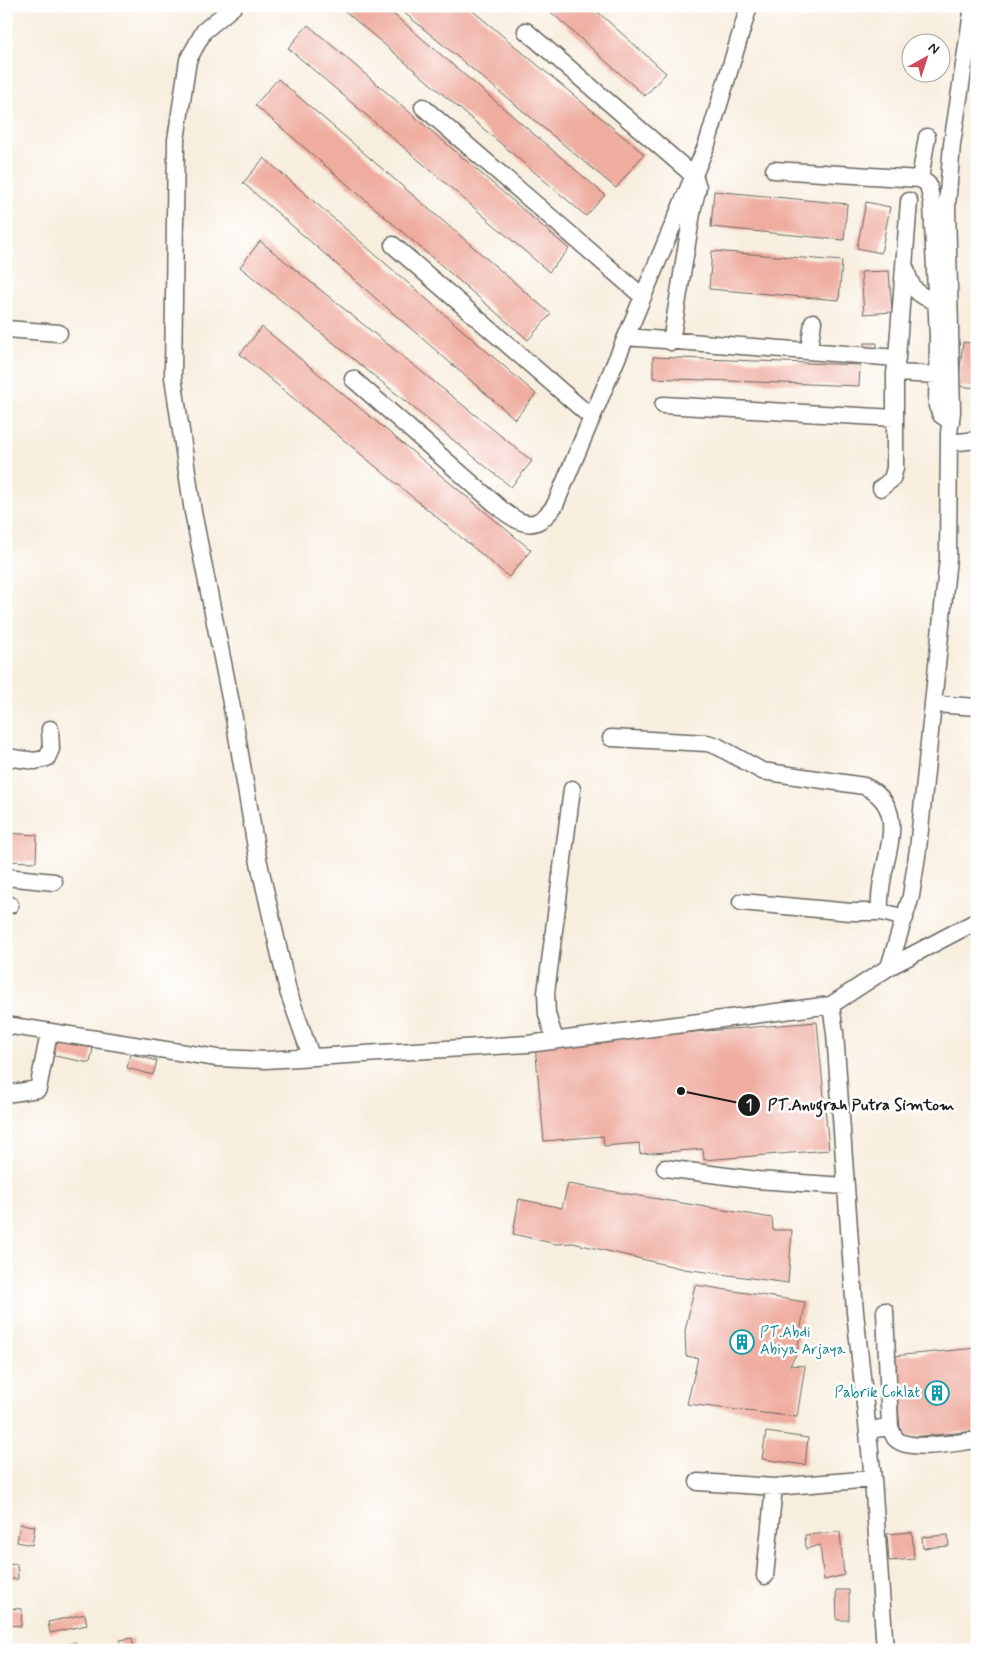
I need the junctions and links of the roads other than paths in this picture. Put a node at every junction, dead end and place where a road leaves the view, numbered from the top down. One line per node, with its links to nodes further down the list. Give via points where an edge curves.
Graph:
1 (234, 6): 48 (street, via 204,31 188,60 176,140 173,377 193,512 257,854 288,991)
2 (749, 6): 8 (street, via 707,144)
3 (973, 6): 27 (street, via 952,144 947,206)
4 (526, 31): 8 (street)
5 (423, 107): 13 (street)
6 (927, 137): 9 (street)
7 (774, 170): 9 (street)
8 (694, 176): 13 (street); 19 (street, via 698,192)
9 (920, 179): 14 (street, via 928,184 931,191)
10 (909, 201): 12 (street)
11 (393, 245): 25 (street)
12 (903, 258): 14 (street, via 913,289 926,299); 21 (street)
13 (642, 296): 18 (street)
14 (936, 301): 22 (street)
15 (813, 322): 20 (street)
16 (6, 329): 17 (street)
17 (59, 333)
18 (626, 337): 19 (street); 25 (street)
19 (671, 342): 20 (street)
20 (809, 350): 21 (street)
21 (896, 366): 22 (street); 26 (street)
22 (938, 374): 27 (street, via 938,410)
23 (352, 379): 25 (street, via 501,509 516,521 527,524 546,518 555,505)
24 (663, 405): 26 (street)
25 (591, 417)
26 (894, 418): 30 (street, via 896,468 892,479)
27 (951, 422): 29 (street)
28 (977, 440): 29 (street)
29 (949, 443): 31 (street, via 948,558)
30 (881, 488)
31 (935, 704): 32 (street); 41 (street, via 915,880)
32 (977, 707)
33 (50, 729): 35 (street, via 47,758 36,761)
34 (611, 738): 40 (street, via 712,744 762,771 873,790 886,803 892,820 880,901)
35 (6, 757)
36 (572, 789): 47 (street, via 546,993 547,1014)
37 (6, 877): 38 (street)
38 (54, 882)
39 (741, 902): 40 (street)
40 (882, 912): 41 (street)
41 (905, 918): 43 (street)
42 (977, 921): 43 (street)
43 (889, 967): 44 (street)
44 (831, 1005): 47 (street); 51 (street)
45 (6, 1025): 46 (street)
46 (49, 1033): 48 (street, via 217,1058 265,1060); 49 (street, via 38,1089)
47 (555, 1040): 48 (street, via 480,1048)
48 (311, 1056)
49 (6, 1094)
50 (665, 1168): 51 (street, via 757,1180)
51 (845, 1186): 54 (street, via 854,1312)
52 (885, 1311): 53 (street)
53 (890, 1427): 54 (street); 55 (street, via 895,1438 914,1446)
54 (868, 1430): 56 (street)
55 (977, 1440)
56 (873, 1479): 58 (street); 60 (street)
57 (698, 1482): 58 (street)
58 (774, 1487): 59 (street)
59 (765, 1576)
60 (885, 1650)

